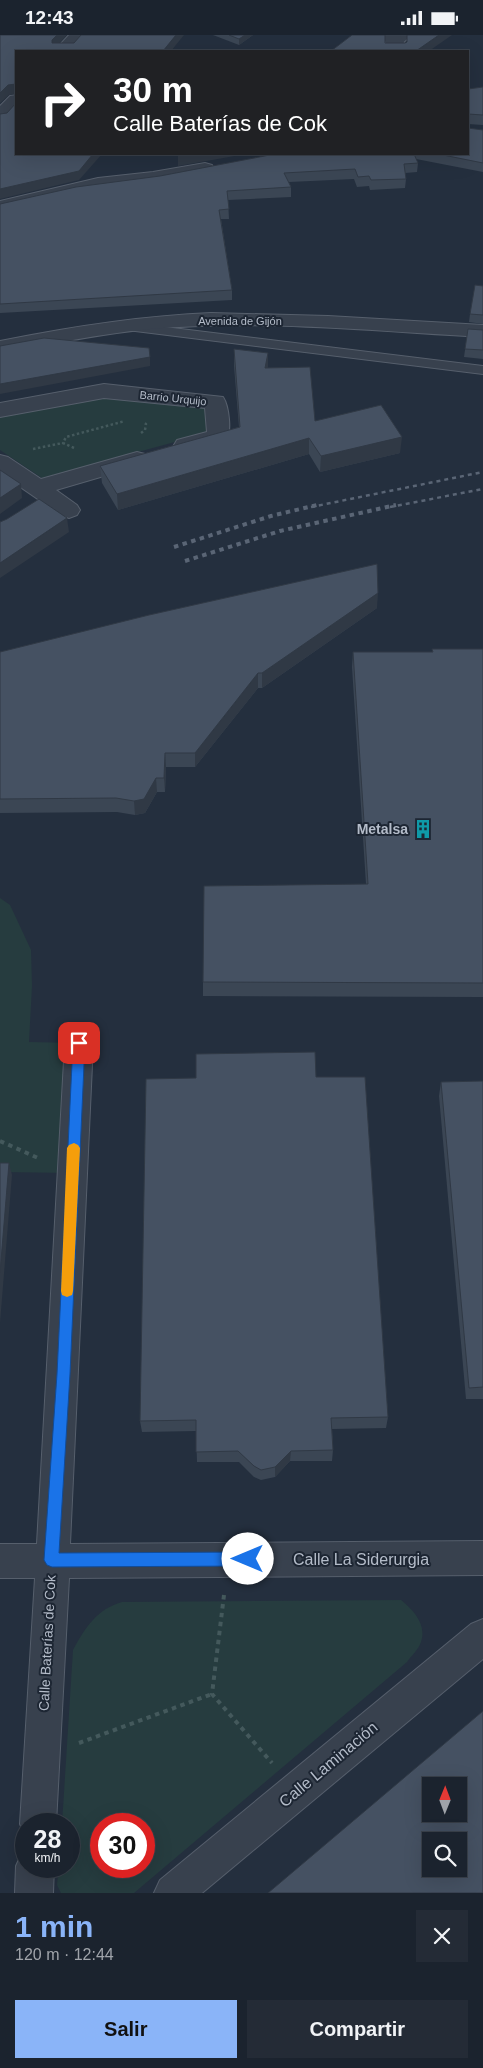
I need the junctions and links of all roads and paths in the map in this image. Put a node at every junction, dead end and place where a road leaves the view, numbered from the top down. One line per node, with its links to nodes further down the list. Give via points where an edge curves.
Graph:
1 (79, 35): 2 (street)
2 (64, 50)
3 (220, 166): 4 (street, via 98,183)
4 (0, 207)
5 (122, 326): 6 (street, Avenida de Gijón, via 172,321 244,321); 7 (street, Avenida de Gijón); 8 (lane)
6 (483, 331)
7 (0, 348)
8 (483, 370)
9 (0, 409): 15 (street, Barrio Urquijo, via 104,391 215,402 218,436 162,452)
10 (129, 420): 13 (path, via 66,437 63,443)
11 (140, 420): 12 (path, via 146,424 145,430)
12 (138, 434)
13 (76, 449)
14 (0, 463): 15 (street)
15 (39, 497): 16 (street)
16 (69, 511)
17 (79, 1043): 19 (street, Calle Baterías de Cok)
18 (0, 1141): 19 (path)
19 (72, 1173): 22 (street, Calle Baterías de Cok)
20 (228, 1559): 21 (street, Calle La Siderurgia); 22 (street, Calle La Siderurgia); 25 (path)
21 (483, 1559)
22 (52, 1560): 23 (street, Calle La Siderurgia); 26 (street, Calle Baterías de Cok)
23 (0, 1561)
24 (483, 1636): 27 (street, Calle Laminación)
25 (212, 1694): 26 (path); 27 (path)
26 (42, 1756): 28 (street, Calle Baterías de Cok)
27 (296, 1791): 31 (street, Calle Laminación)
28 (39, 1813)
29 (35, 1878): 30 (street)
30 (34, 1893)
31 (173, 1893)

